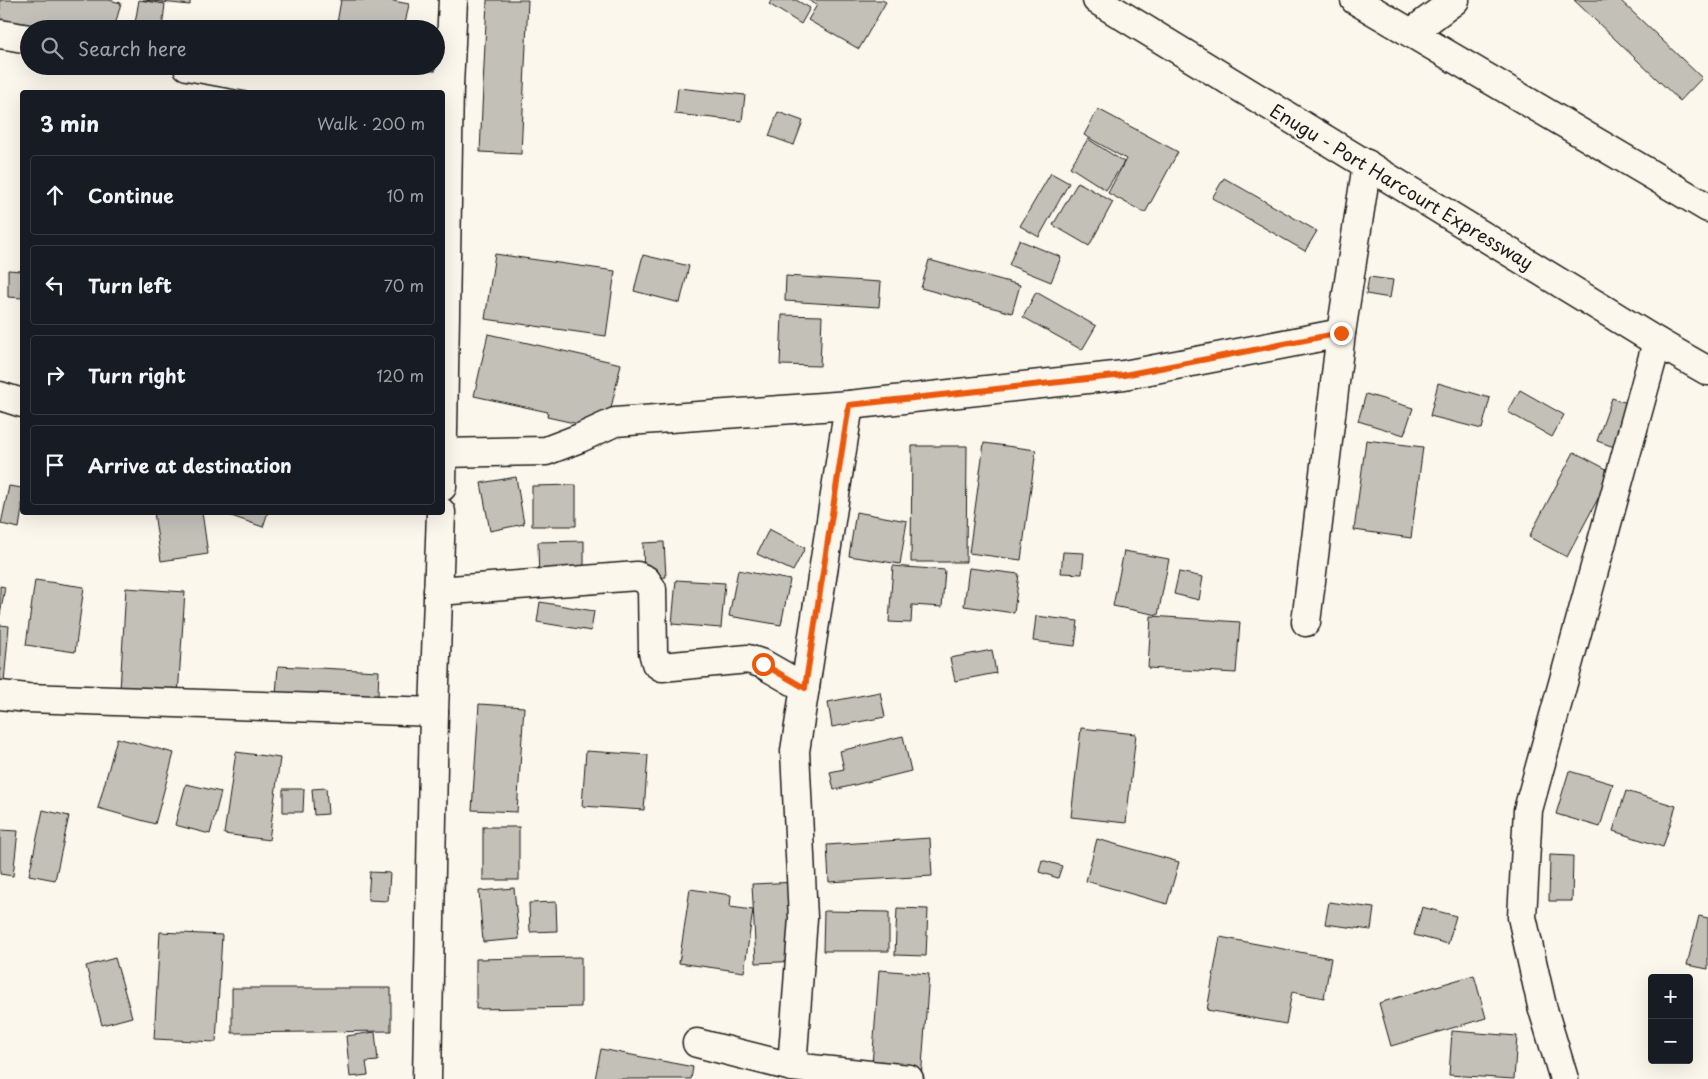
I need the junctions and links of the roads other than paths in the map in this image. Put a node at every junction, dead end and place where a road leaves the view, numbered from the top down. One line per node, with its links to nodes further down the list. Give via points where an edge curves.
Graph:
1 (453, 0): 9 (main road)
2 (1097, 0): 10 (main road, Enugu - Port Harcourt Expressway)
3 (1354, 0): 5 (main road)
4 (1455, 0): 5 (main road)
5 (1411, 33): 11 (main road)
6 (0, 34): 7 (main road)
7 (20, 37)
8 (237, 75): 9 (main road, via 265,80)
9 (449, 86): 12 (main road)
10 (1368, 164): 13 (main road); 14 (main road, Enugu - Port Harcourt Expressway)
11 (1708, 208)
12 (445, 331)
13 (1341, 333): 18 (main road, via 1124,375); 22 (main road)
14 (1657, 342): 15 (main road, Enugu - Port Harcourt Expressway); 30 (main road, via 1528,810 1522,917 1542,1006)
15 (1708, 370)
16 (0, 396): 17 (main road)
17 (20, 402)
18 (849, 405): 19 (main road, via 614,422 546,451); 23 (main road)
19 (445, 453)
20 (441, 515): 21 (main road)
21 (438, 591): 23 (main road, via 636,576 646,580 652,588 653,652 656,663 662,667 748,659); 25 (main road)
22 (1306, 622)
23 (805, 688): 27 (main road, via 795,751 803,918)
24 (0, 695): 25 (main road)
25 (434, 712): 28 (main road)
26 (697, 1043): 27 (main road)
27 (792, 1067): 29 (main road)
28 (427, 1079)
29 (909, 1079)
30 (1564, 1079)

